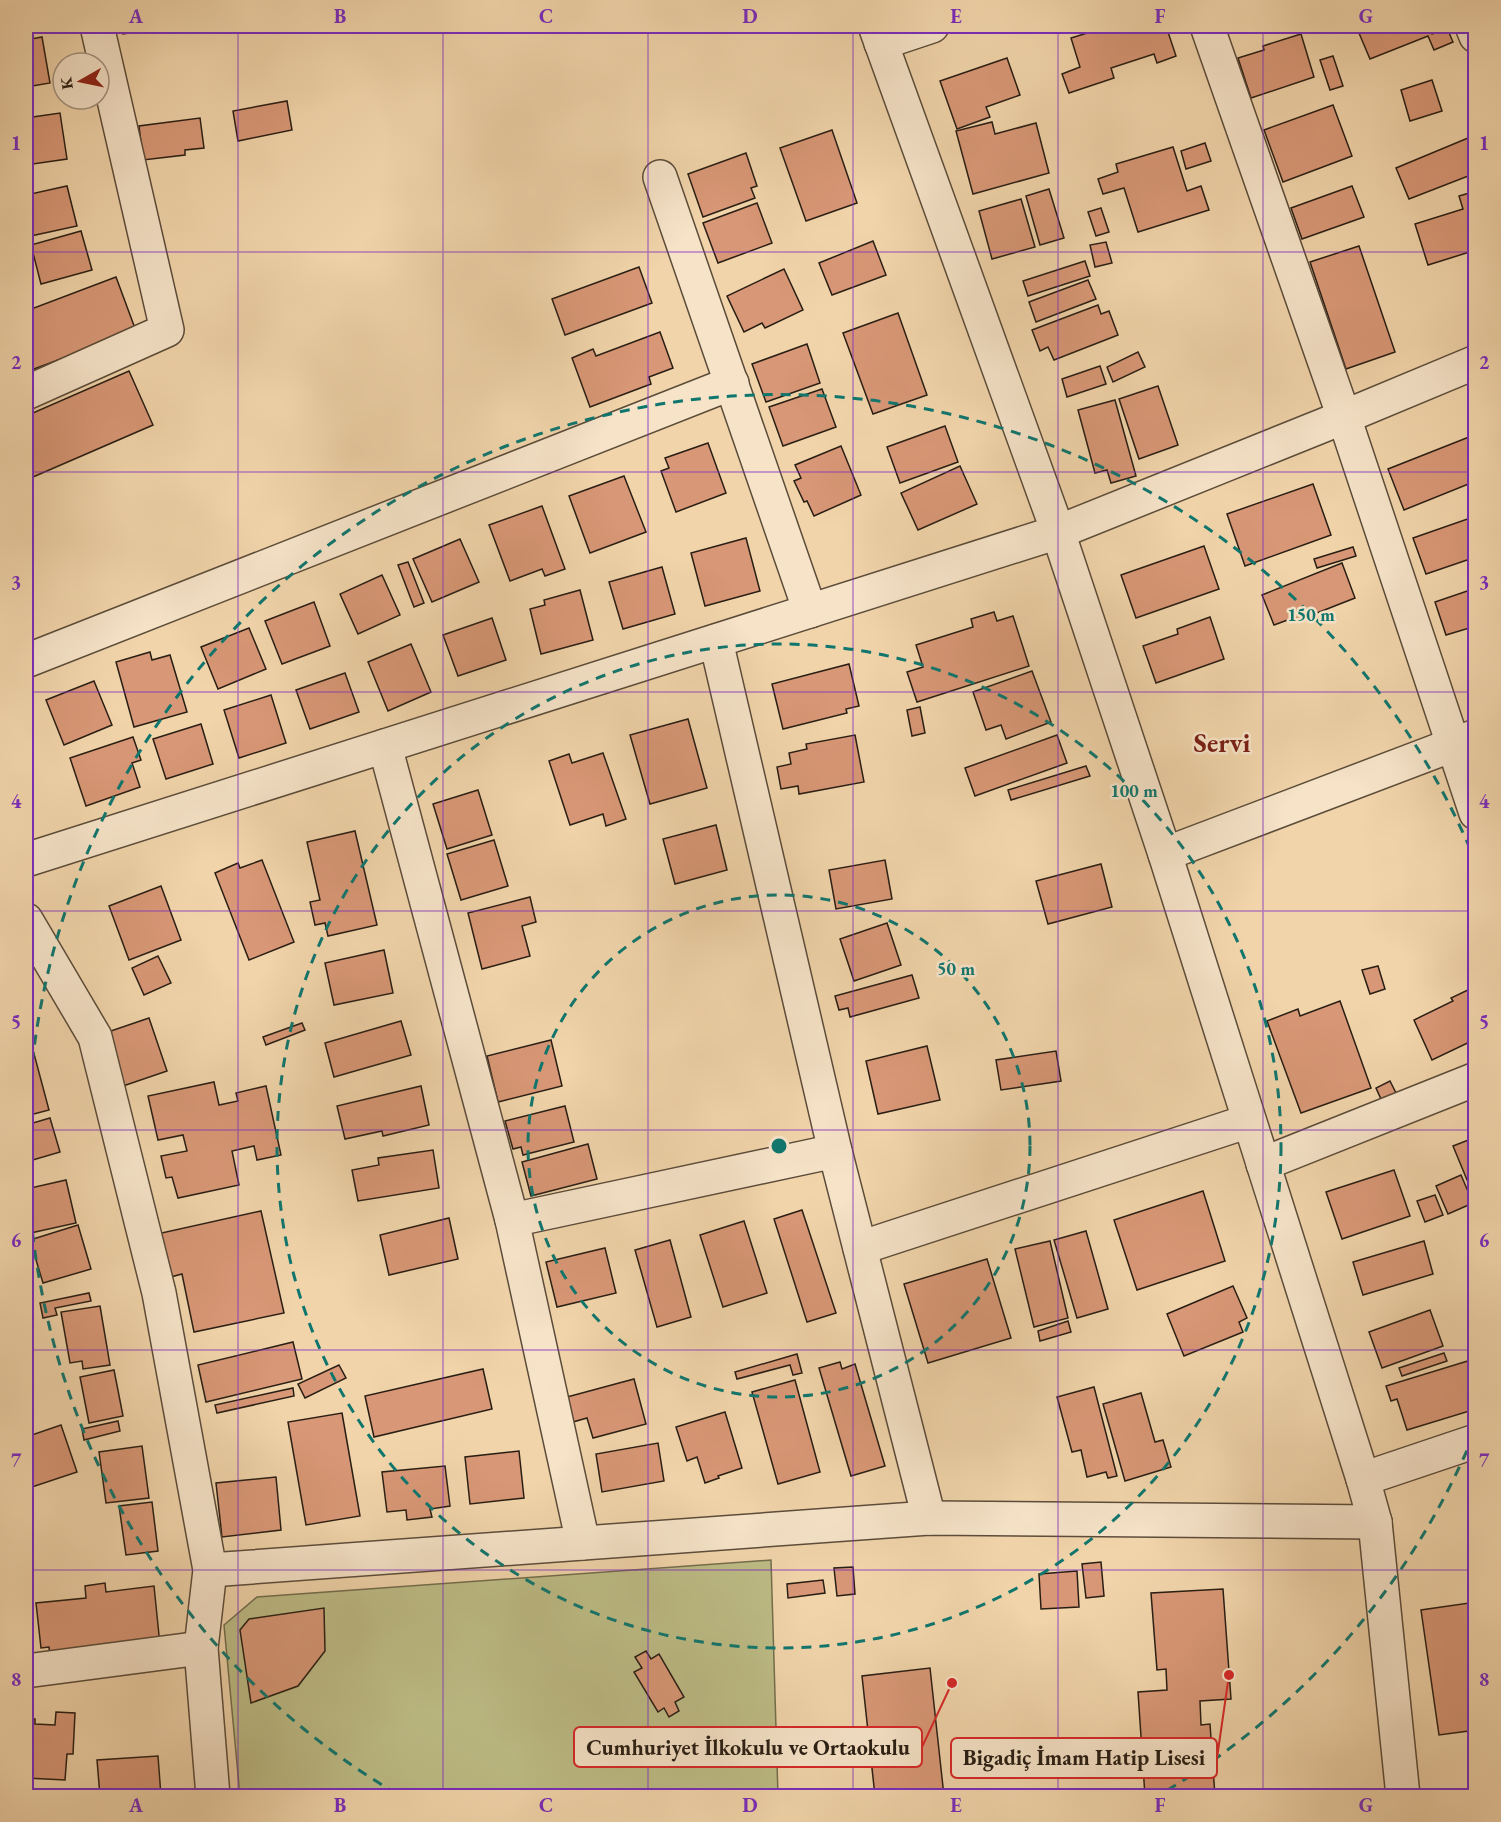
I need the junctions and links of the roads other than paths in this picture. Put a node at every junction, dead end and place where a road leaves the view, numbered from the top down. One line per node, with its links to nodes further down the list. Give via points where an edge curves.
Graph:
1 (97, 26): 10 (street, via 167,330)
2 (932, 26): 5 (street)
3 (1207, 26): 11 (street)
4 (1472, 26): 6 (street)
5 (878, 34): 12 (street)
6 (1476, 36)
7 (660, 177): 9 (street)
8 (1476, 362): 11 (street)
9 (732, 383): 13 (street); 15 (street)
10 (26, 393)
11 (1344, 417): 12 (street); 16 (street)
12 (1058, 532): 13 (street); 19 (street)
13 (810, 611): 14 (street)
14 (716, 641): 17 (street); 24 (street)
15 (26, 661)
16 (1464, 741): 18 (street); 19 (street)
17 (385, 746): 20 (street); 26 (street)
18 (1476, 813)
19 (1165, 854): 23 (street)
20 (26, 860)
21 (26, 920): 33 (street, via 94,1037 159,1293)
22 (1476, 1079): 25 (street)
23 (1249, 1121): 25 (street); 27 (street)
24 (836, 1151): 26 (street); 27 (street)
25 (1263, 1164): 29 (street)
26 (512, 1220): 32 (street)
27 (860, 1248): 30 (street)
28 (1476, 1441): 29 (street)
29 (1363, 1479): 31 (street)
30 (929, 1518): 31 (street); 32 (street)
31 (1375, 1522): 37 (street)
32 (584, 1543): 33 (street)
33 (210, 1570): 34 (street)
34 (201, 1648): 35 (street); 36 (street)
35 (26, 1668)
36 (213, 1797)
37 (1403, 1797)

